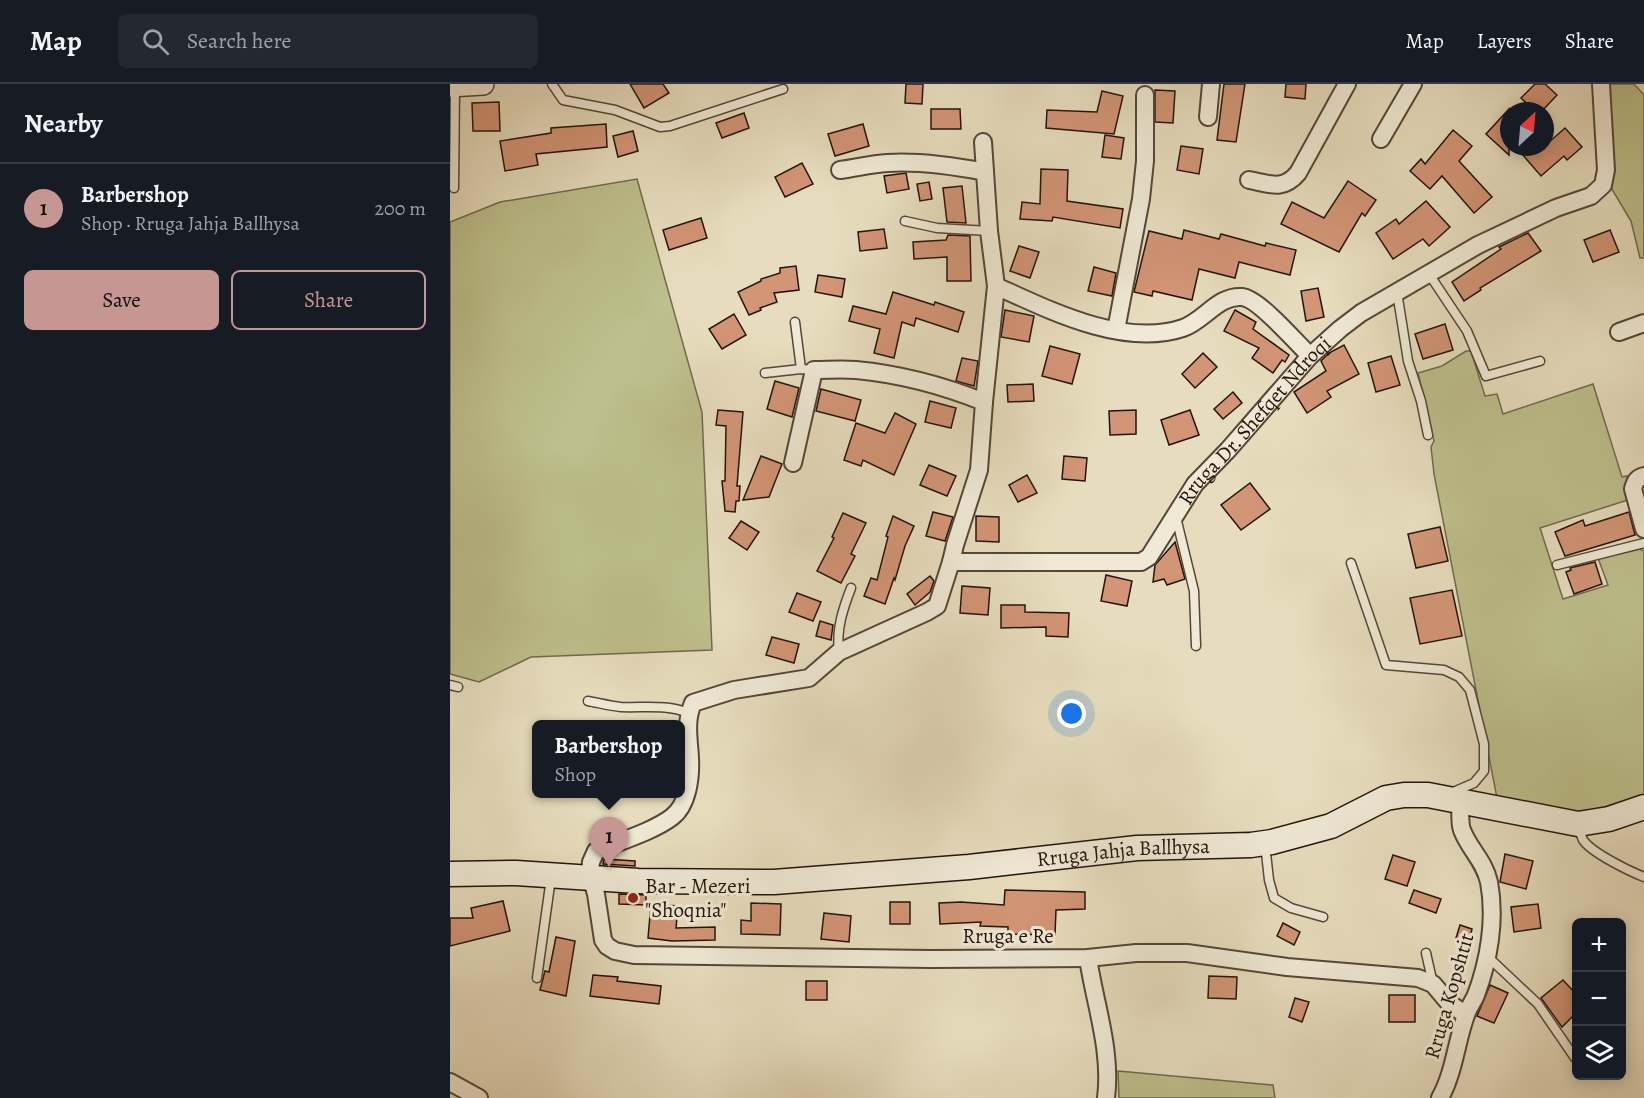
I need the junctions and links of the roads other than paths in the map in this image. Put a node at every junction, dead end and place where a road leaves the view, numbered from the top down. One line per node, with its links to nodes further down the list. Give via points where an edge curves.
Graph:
1 (483, 84): 7 (street)
2 (552, 84): 8 (lane, via 563,100 615,110 660,127)
3 (1211, 84): 10 (street)
4 (1347, 84): 15 (street, via 1293,180 1280,185)
5 (1413, 84): 11 (street)
6 (1601, 84): 19 (street, Rruga Dr. Shefqet Ndroqi, via 1606,170 1599,190 1521,223)
7 (453, 86): 16 (lane)
8 (783, 89)
9 (1145, 95): 24 (street, via 1141,199)
10 (1208, 117)
11 (1381, 139)
12 (983, 142): 14 (street)
13 (840, 170): 14 (street, via 887,163)
14 (985, 172): 18 (street)
15 (1249, 180)
16 (454, 188)
17 (905, 221): 18 (lane, via 937,228)
18 (989, 231): 20 (street)
19 (1429, 274): 21 (street, Rruga Dr. Shefqet Ndroqi); 27 (lane, via 1467,331 1486,376)
20 (996, 286): 24 (street, via 1063,315); 30 (street)
21 (1397, 292): 26 (street, Rruga Dr. Shefqet Ndroqi, via 1361,313); 31 (lane, via 1408,361)
22 (795, 322): 28 (lane)
23 (1644, 323): 25 (street)
24 (1116, 330): 26 (street, via 1134,334 1185,328 1229,298 1243,297 1255,301)
25 (1618, 332)
26 (1310, 356): 34 (street, Rruga Dr. Shefqet Ndroqi, via 1195,484)
27 (1540, 361)
28 (807, 369): 29 (lane); 30 (street, via 856,370 898,377); 32 (street)
29 (765, 373)
30 (984, 402): 37 (street, via 979,470)
31 (1428, 435)
32 (793, 464)
33 (1644, 476): 35 (street, via 1634,483)
34 (1176, 514): 37 (street, Rruga Dr. Shefqet Ndroqi, via 1141,562); 41 (lane, via 1194,591)
35 (1644, 529)
36 (1644, 543): 39 (lane)
37 (951, 562): 42 (street, via 937,606)
38 (1351, 563): 47 (lane, via 1386,665 1444,670 1459,677 1470,690 1484,744 1484,771 1474,783 1450,794)
39 (1557, 565)
40 (851, 588): 42 (lane, via 839,626)
41 (1196, 646)
42 (839, 652): 44 (street, via 809,678 734,690 693,703)
43 (588, 701): 44 (lane, via 665,707)
44 (688, 713): 45 (street, via 691,773)
45 (685, 795)
46 (684, 798): 54 (street, via 673,817 596,851)
47 (1454, 801): 49 (main road, Rruga Jahja Ballhysa); 50 (main road, Rruga Jahja Ballhysa, via 1428,795 1386,798 1331,826); 57 (street, Rruga Kopshtit, via 1462,829 1488,878 1492,898)
48 (1644, 807): 49 (main road, Rruga Jahja Ballhysa)
49 (1578, 824): 53 (lane, via 1584,841 1626,870)
50 (1265, 843): 54 (main road, Rruga Jahja Ballhysa, via 1137,848 969,867 774,882); 55 (lane, via 1274,898 1291,908)
51 (450, 874): 52 (main road)
52 (551, 875): 54 (main road); 59 (lane)
53 (1644, 877)
54 (591, 879): 58 (street, Rruga e Re, via 603,940 615,951 634,955)
55 (1323, 917)
56 (1426, 953): 60 (lane)
57 (1487, 956): 61 (street, Rruga Kopshtit); 62 (lane, via 1538,1004)
58 (1088, 958): 60 (street, Rruga e Re, via 1187,953 1287,967 1418,978); 65 (street, via 1107,1060)
59 (537, 978)
60 (1433, 984): 61 (street)
61 (1466, 1015): 66 (street, Rruga Kopshtit)
62 (1572, 1054)
63 (450, 1082): 64 (street)
64 (479, 1098)
65 (1106, 1098)
66 (1440, 1098)

